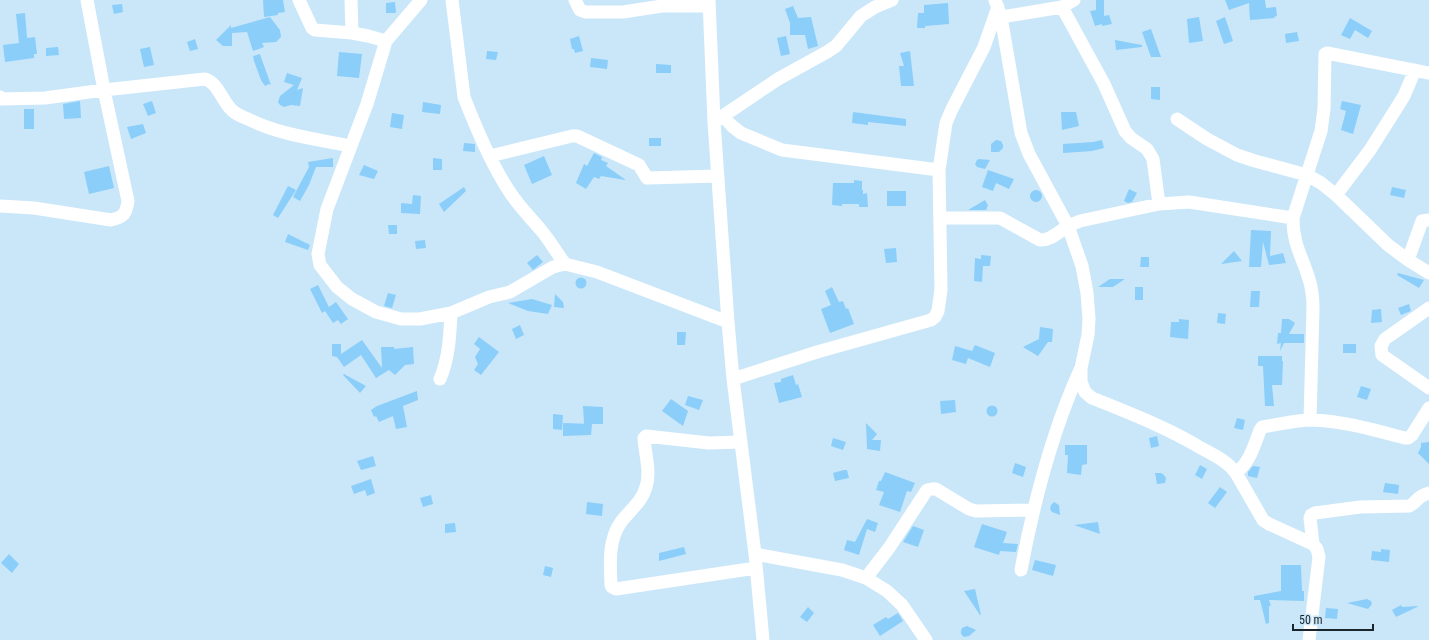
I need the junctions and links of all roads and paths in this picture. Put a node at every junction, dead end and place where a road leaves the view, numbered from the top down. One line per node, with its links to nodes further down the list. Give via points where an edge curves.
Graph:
1 (87, 0): 16 (street)
2 (299, 0): 12 (street, via 315,30)
3 (351, 0): 12 (street)
4 (421, 0): 13 (street)
5 (452, 0): 21 (street, via 464,97)
6 (575, 0): 9 (street, via 580,10 586,12 623,12)
7 (892, 0): 18 (street, via 875,6 861,16 836,46 778,79)
8 (1074, 0): 10 (street)
9 (709, 3): 18 (street)
10 (1062, 7): 11 (street); 26 (street, via 1104,84 1125,131 1147,149 1153,159)
11 (998, 8): 22 (street, via 984,47 946,123); 31 (street, via 1021,133 1029,154)
12 (352, 33): 13 (street)
13 (386, 41): 20 (street)
14 (1415, 70): 15 (street); 23 (street, via 1326,53 1321,131); 25 (street, via 1404,96 1370,150)
15 (1429, 74)
16 (104, 90): 17 (street); 20 (street, via 205,79 211,81 235,113 258,124 286,133); 27 (street, via 128,201 126,212 120,218 111,220 34,208)
17 (0, 101)
18 (719, 119): 22 (street, via 741,133 782,150); 24 (street)
19 (1177, 119): 23 (street, via 1237,155)
20 (351, 146): 36 (street, via 327,209 318,254 320,266 337,287 352,299 376,312 401,319 420,319)
21 (490, 156): 24 (street, via 577,136 639,165 647,178); 33 (street, via 508,189 541,229)
22 (939, 170): 28 (street)
23 (1307, 175): 25 (street); 29 (street)
24 (718, 176): 37 (street)
25 (1336, 195): 32 (street, via 1388,245)
26 (1159, 204): 29 (street, via 1188,202); 31 (street, via 1080,221)
27 (0, 206)
28 (941, 218): 31 (street, via 1000,218 1040,240 1050,238); 40 (street, via 941,290 938,311 931,320)
29 (1293, 218): 43 (street, via 1295,243 1312,291)
30 (1429, 220): 32 (street, via 1422,221)
31 (1068, 226): 38 (street, via 1082,266 1088,299 1088,335)
32 (1408, 260): 34 (street)
33 (565, 264): 36 (street, via 553,267 510,292 489,297); 37 (street, via 597,272)
34 (1429, 273)
35 (1429, 308): 41 (street, via 1385,338 1380,350 1382,355)
36 (451, 313): 39 (street, via 450,340)
37 (728, 322): 40 (street)
38 (1081, 368): 45 (street, via 1083,387 1092,398 1160,425 1221,459); 47 (street, via 1062,414)
39 (440, 379)
40 (733, 379): 44 (street)
41 (1429, 388)
42 (1429, 408): 43 (street, via 1408,438 1359,426)
43 (1310, 420): 45 (street, via 1262,427 1248,461)
44 (741, 442): 49 (street); 50 (street, via 708,443 646,436 644,438 647,486 642,498 620,523 616,533 611,549 611,585 616,589)
45 (1236, 473): 48 (street, via 1263,520)
46 (1429, 493): 48 (street, via 1420,496 1409,506 1349,508 1315,513 1310,518)
47 (1033, 510): 51 (street); 52 (street, via 976,511 936,489 927,490)
48 (1313, 544): 55 (street, via 1319,557)
49 (755, 554): 50 (street); 52 (street, via 842,570)
50 (756, 568): 53 (street)
51 (1021, 570)
52 (866, 578): 54 (street, via 887,591 902,605)
53 (763, 640)
54 (926, 640)
55 (1309, 640)

